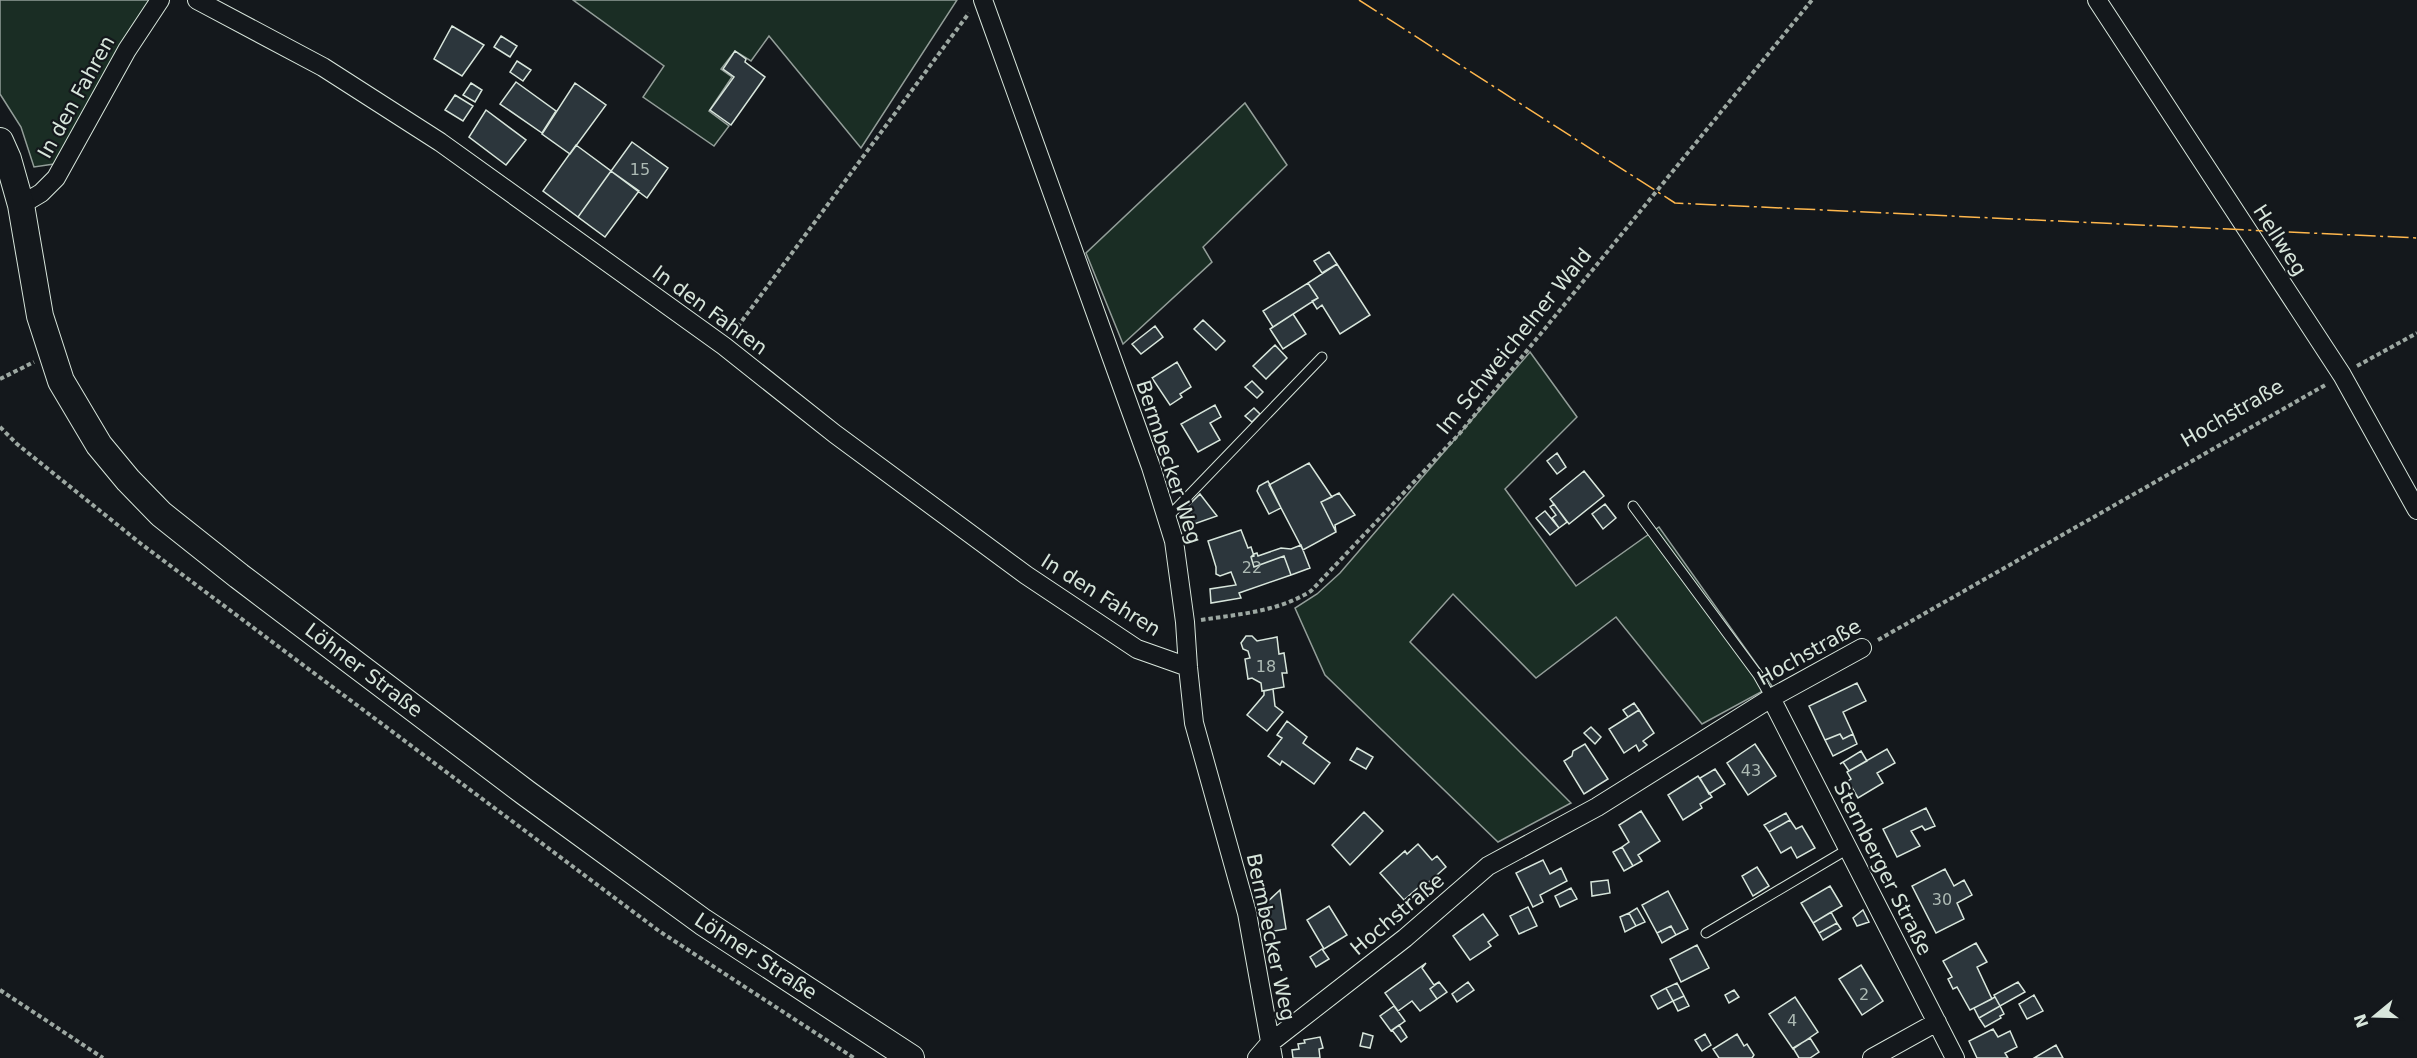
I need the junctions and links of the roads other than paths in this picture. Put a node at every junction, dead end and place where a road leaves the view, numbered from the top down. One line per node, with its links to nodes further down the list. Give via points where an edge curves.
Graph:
1 (160, 0): 6 (street, In den Fahren, via 127,50 56,178)
2 (197, 0): 12 (street, In den Fahren, via 323,68 440,142 724,346 835,434 1026,575 1137,649)
3 (2097, 0): 9 (street, Hellweg, via 2342,375)
4 (978, 5): 10 (street, Bermbecker Weg)
5 (0, 141): 6 (main road, Löhner Straße)
6 (21, 205): 18 (main road, Löhner Straße, via 34,288 61,381 99,445 161,514 702,922)
7 (1322, 357): 10 (lane)
8 (1633, 506): 13 (lane)
9 (2417, 510)
10 (1167, 518): 12 (street, Bermbecker Weg, via 1174,541)
11 (1862, 648): 13 (street, Hochstraße)
12 (1188, 667): 17 (street, Bermbecker Weg, via 1194,723 1247,912)
13 (1771, 698): 14 (street, Sternberger Straße); 17 (street, Hochstraße, via 1597,807 1488,866)
14 (1848, 849): 15 (lane); 16 (street, Sternberger Straße)
15 (1706, 933)
16 (1937, 1022): 20 (street); 21 (street, Sternberger Straße)
17 (1271, 1050): 19 (street, Hochstraße)
18 (911, 1058)
19 (1257, 1058)
20 (1872, 1058)
21 (1955, 1058)

